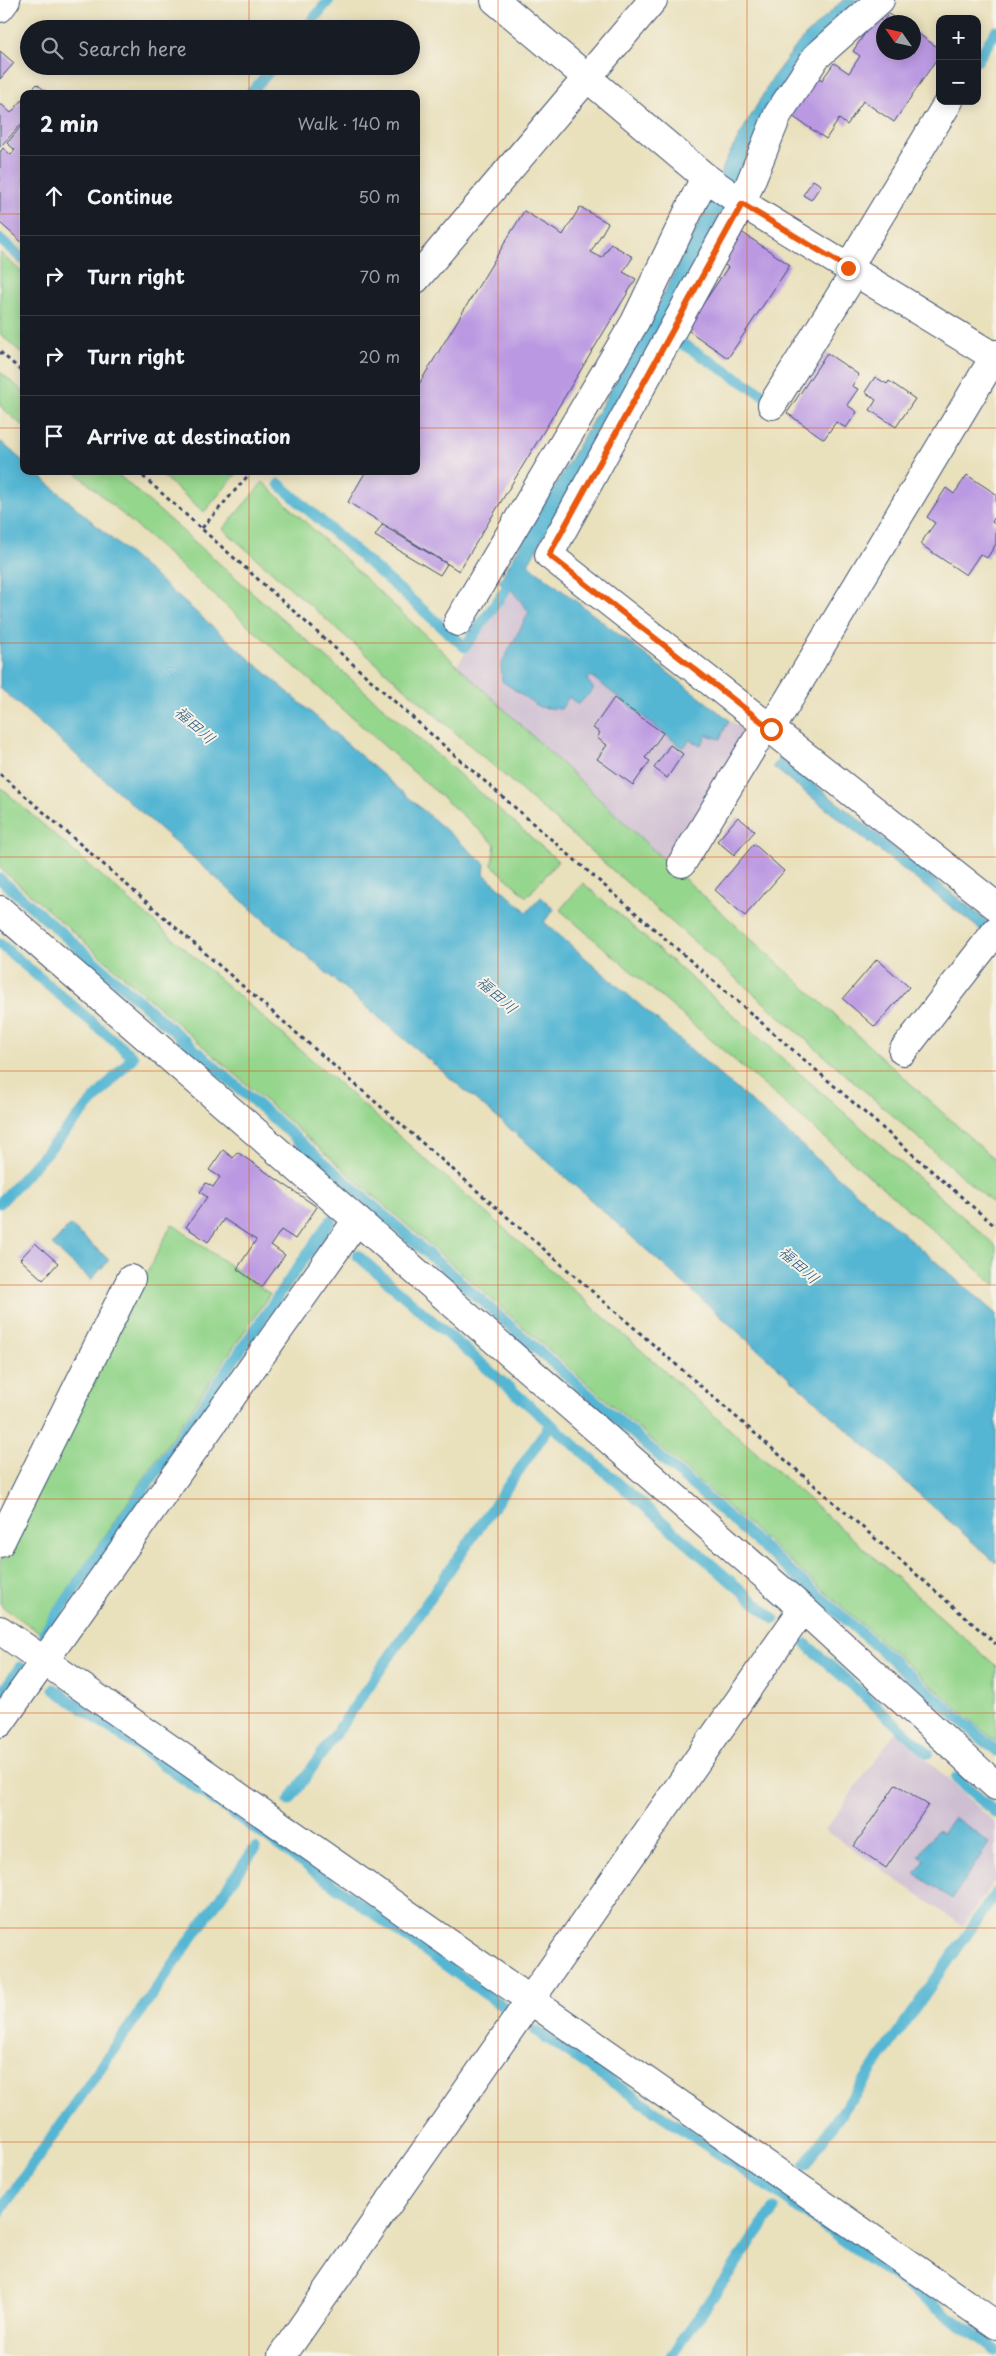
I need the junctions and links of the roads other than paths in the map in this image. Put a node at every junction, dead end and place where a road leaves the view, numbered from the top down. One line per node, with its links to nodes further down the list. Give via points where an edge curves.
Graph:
1 (6, 0): 5 (street)
2 (495, 0): 6 (street)
3 (653, 0): 6 (street)
4 (880, 0): 9 (street, via 816,57 778,114)
5 (0, 8)
6 (587, 78): 8 (street); 11 (street)
7 (947, 105): 10 (street)
8 (705, 177): 9 (street); 14 (street, via 635,322)
9 (742, 204): 10 (street); 15 (street, via 549,555)
10 (851, 270): 12 (street); 13 (street)
11 (420, 274)
12 (995, 356): 15 (street)
13 (772, 405)
14 (458, 622)
15 (768, 727): 16 (street); 17 (street)
16 (682, 863)
17 (996, 906)
18 (0, 910): 21 (street)
19 (996, 932): 20 (street)
20 (903, 1051)
21 (357, 1220): 24 (street); 26 (street)
22 (131, 1279): 23 (street)
23 (0, 1543)
24 (803, 1609): 28 (street); 29 (street)
25 (0, 1630): 26 (street)
26 (44, 1660): 27 (street); 29 (street)
27 (0, 1723)
28 (996, 1786)
29 (532, 1999): 30 (street); 31 (street)
30 (996, 2325)
31 (282, 2356)

